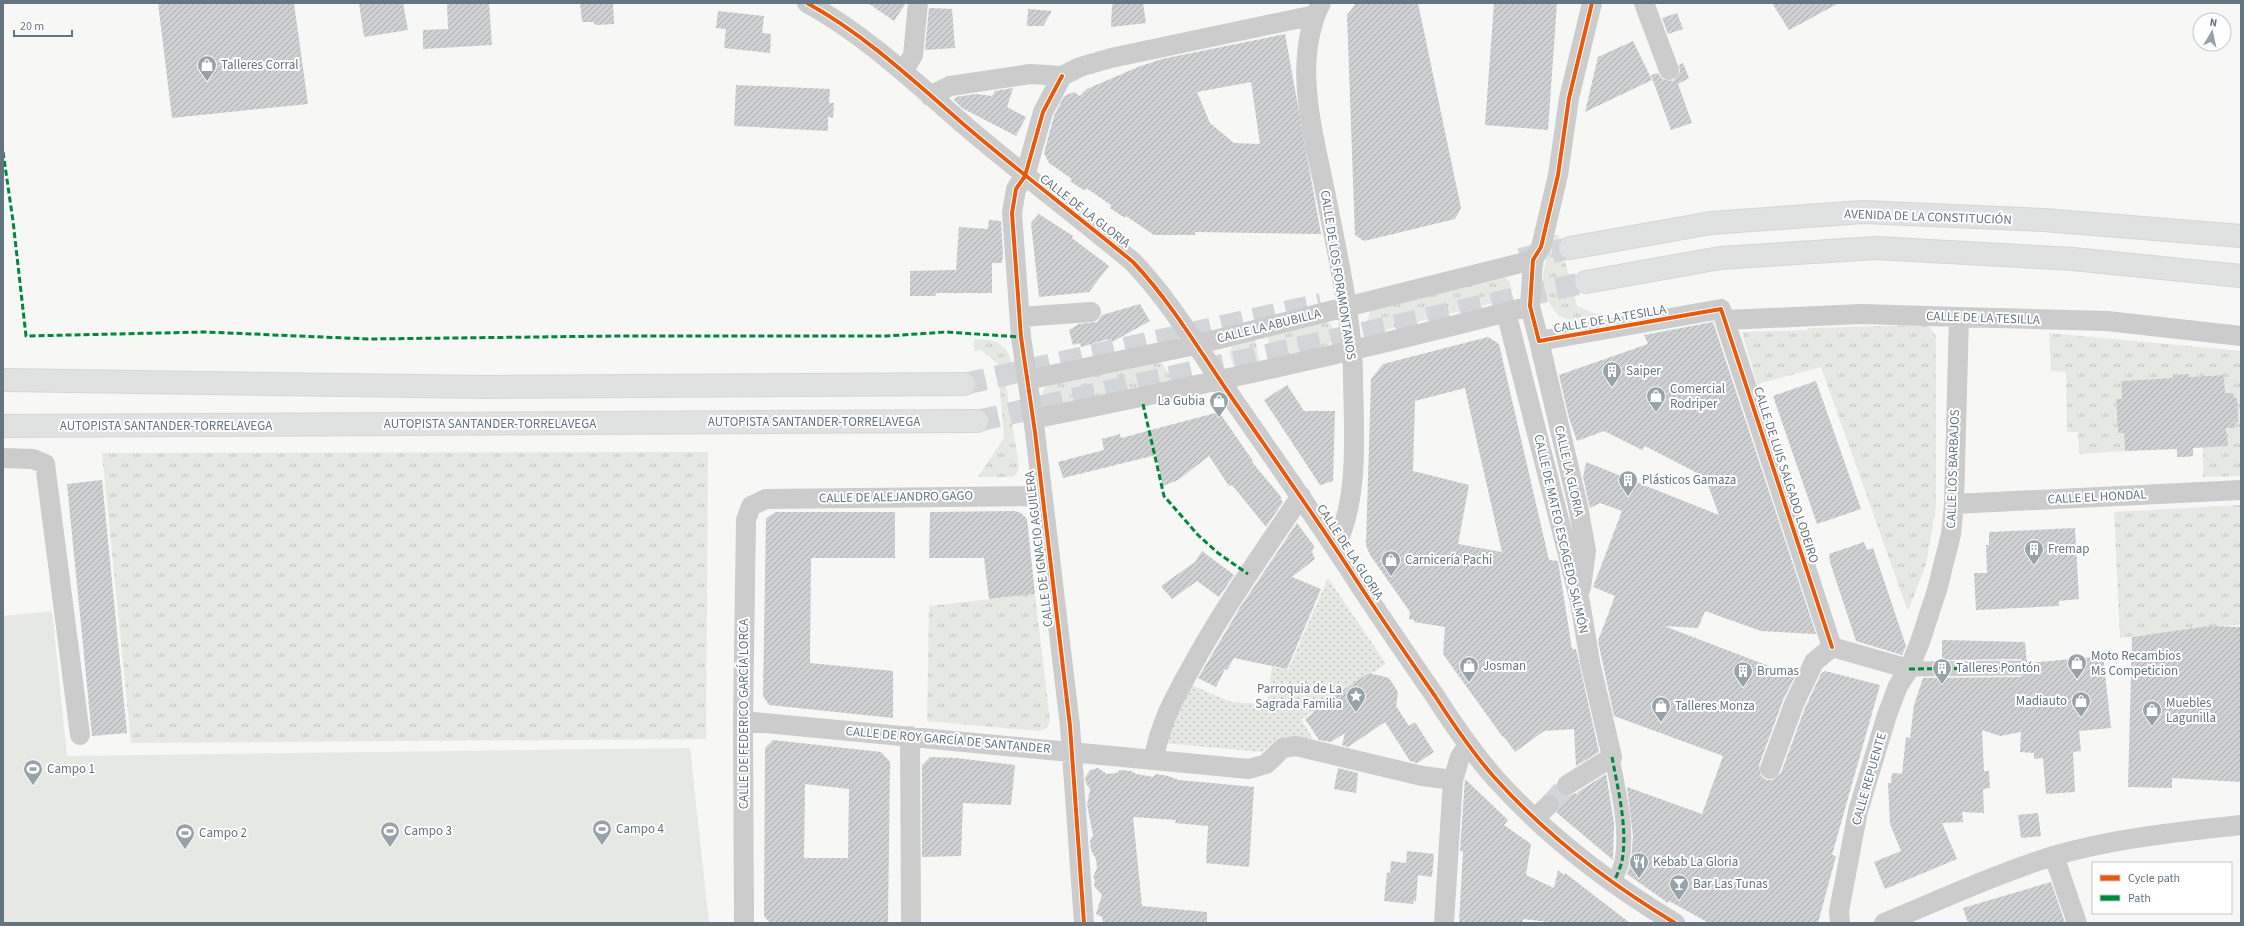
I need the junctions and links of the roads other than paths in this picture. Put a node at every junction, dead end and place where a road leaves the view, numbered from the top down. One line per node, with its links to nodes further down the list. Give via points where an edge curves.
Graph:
1 (807, 3): 7 (street, CALLE DE LA GLORIA, via 826,13)
2 (918, 3): 7 (street, via 913,55)
3 (1592, 3): 13 (street, via 1569,98 1558,175 1541,247)
4 (1644, 3): 6 (street)
5 (1318, 9): 8 (street, via 1111,58 1080,67); 17 (street, CALLE DE LOS FORAMONTANOS, via 1308,56 1308,114)
6 (1669, 70)
7 (903, 72): 9 (street, CALLE DE LA GLORIA)
8 (1062, 76): 9 (street, via 1030,74 950,86); 10 (street, CALLE DE LA GLORIA, via 1042,112)
9 (930, 96): 10 (street, CALLE DE LA GLORIA)
10 (1025, 176): 22 (street, CALLE DE IGNACIO AGUILERA, via 1016,189 1012,213); 25 (street, CALLE DE LA GLORIA, via 1133,262 1164,296)
11 (2241, 236): 12 (highway, AVENIDA DE LA CONSTITUCIÓN, via 2044,220 1863,212 1711,223)
12 (1570, 248)
13 (1533, 260): 16 (street); 17 (street, CALLE LA ABUBILLA)
14 (2241, 276): 15 (highway, via 2073,259 1876,248 1720,258)
15 (1586, 282)
16 (1530, 306): 19 (street); 24 (street, CALLE DE LA TESILLA)
17 (1346, 308): 25 (street, CALLE LA ABUBILLA); 26 (street, CALLE DE LOS FORAMONTANOS)
18 (1091, 312): 22 (street)
19 (1506, 312): 26 (street); 41 (street, CALLE DE MATEO ESCAGEDO SALMÓN)
20 (1723, 315): 21 (street, CALLE DE LA TESILLA, via 1861,314); 24 (street, CALLE DE LA TESILLA); 43 (street, CALLE DE LUIS SALGADO LODEIRO)
21 (1959, 317): 23 (street, CALLE DE LA TESILLA, via 2107,321); 38 (street, CALLE LOS BARBAJOS)
22 (1020, 318): 28 (street, CALLE DE IGNACIO AGUILERA)
23 (2241, 336)
24 (1539, 341): 41 (street, CALLE LA GLORIA, via 1578,506 1586,551)
25 (1195, 345): 28 (street, CALLE LA ABUBILLA); 29 (street, CALLE DE LA GLORIA)
26 (1353, 351): 29 (street); 40 (street, CALLE DE LOS FORAMONTANOS, via 1352,490 1347,518)
27 (3, 380): 30 (highway, via 486,386)
28 (1027, 380): 31 (street, CALLE DE IGNACIO AGUILERA)
29 (1221, 382): 31 (street); 37 (street, CALLE DE LA GLORIA)
30 (964, 384)
31 (1033, 418): 36 (street, CALLE DE IGNACIO AGUILERA)
32 (978, 421): 33 (highway, AUTOPISTA SANTANDER-TORRELAVEGA)
33 (3, 426)
34 (3, 458): 47 (street, via 33,459 45,464)
35 (2241, 490): 38 (street, CALLE EL HONDAL)
36 (1043, 496): 39 (street, CALLE DE ALEJANDRO GAGO, via 766,499); 50 (street, CALLE DE IGNACIO AGUILERA)
37 (1301, 496): 40 (street, CALLE DE LA GLORIA); 52 (street, via 1215,624 1166,716 1157,738)
38 (1954, 504): 42 (street, CALLE LOS BARBAJOS, via 1951,534 1944,563)
39 (751, 506): 46 (street, CALLE DE FEDERICO GARCÍA LORCA, via 746,520)
40 (1335, 547): 49 (street, CALLE DE LA GLORIA)
41 (1580, 602): 51 (street, CALLE DE MATEO ESCAGEDO SALMÓN, via 1590,662)
42 (1920, 642): 45 (street, CALLE REPUENTE)
43 (1832, 647): 45 (street); 53 (street, via 1814,662 1794,704)
44 (2020, 668): 45 (street)
45 (1909, 669): 65 (street, CALLE REPUENTE, via 1898,686 1887,715 1858,811)
46 (743, 721): 48 (street, CALLE DE ROY GARCÍA DE SANTANDER); 60 (street, CALLE DE FEDERICO GARCÍA LORCA)
47 (80, 735)
48 (910, 736): 50 (street, CALLE DE ROY GARCÍA DE SANTANDER); 61 (street)
49 (1468, 745): 54 (street, via 1460,757); 58 (street, CALLE DE LA GLORIA, via 1494,777 1542,811 1579,859)
50 (1072, 751): 52 (street, CALLE DE ROY GARCÍA DE SANTANDER); 62 (street, CALLE DE IGNACIO AGUILERA)
51 (1612, 757): 55 (street); 58 (street, CALLE DE MATEO ESCAGEDO SALMÓN, via 1623,850)
52 (1154, 759): 54 (street, CALLE DE ROY GARCÍA DE SANTANDER, via 1249,769 1266,764 1283,748 1296,746 1422,776)
53 (1770, 769)
54 (1453, 780): 63 (street)
55 (1568, 785)
56 (2241, 825): 57 (street, via 2138,836)
57 (2054, 856): 66 (street); 67 (street)
58 (1612, 884): 59 (street, CALLE DE LA GLORIA)
59 (1654, 917): 64 (street, CALLE DE LA GLORIA)
60 (744, 923)
61 (911, 923)
62 (1084, 923)
63 (1444, 923)
64 (1675, 923)
65 (1840, 923)
66 (1884, 923)
67 (2077, 923)

